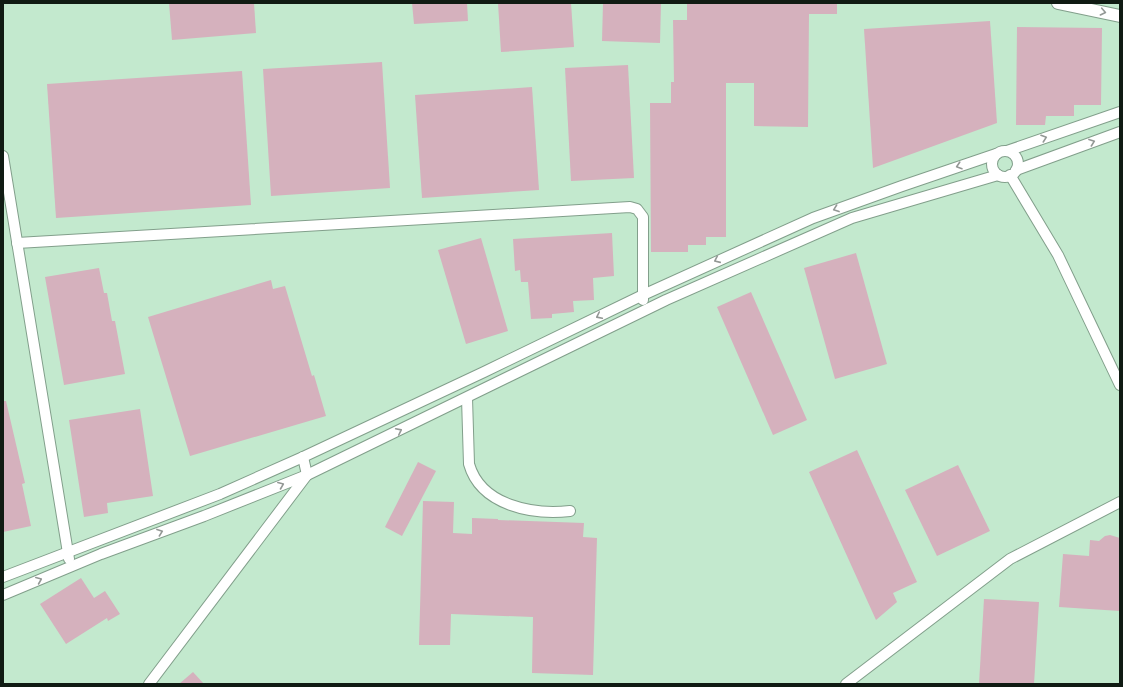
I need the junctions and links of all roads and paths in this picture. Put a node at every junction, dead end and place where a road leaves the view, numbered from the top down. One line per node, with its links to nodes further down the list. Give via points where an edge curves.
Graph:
1 (1058, 3): 2 (main road, one-way to 2)
2 (1120, 16)
3 (1120, 112): 5 (street, one-way to 3)
4 (1120, 132): 8 (street, one-way to 4)
5 (1008, 151): 6 (street); 8 (street, via 1016,158 1017,166)
6 (996, 154): 9 (street, via 992,165); 11 (street, one-way to 11, via 813,218)
7 (3, 156): 10 (street)
8 (1013, 172): 9 (street); 13 (street, via 1058,255)
9 (998, 175): 12 (street, via 852,218)
10 (17, 243): 11 (street, via 630,207 637,209 643,217); 19 (street)
11 (643, 295): 12 (street); 15 (street, one-way to 15)
12 (644, 311): 14 (street)
13 (1120, 384)
14 (467, 398): 16 (street, one-way to 14); 18 (street, via 469,464 479,484 502,501 522,508 546,512)
15 (303, 457): 16 (street); 19 (street, via 220,494)
16 (307, 475): 20 (street, one-way to 16); 23 (street)
17 (1120, 502): 24 (street, via 1010,559)
18 (570, 511)
19 (68, 552): 20 (street); 21 (street)
20 (71, 566): 22 (street, one-way to 20)
21 (3, 577)
22 (3, 595)
23 (149, 684)
24 (846, 684)

